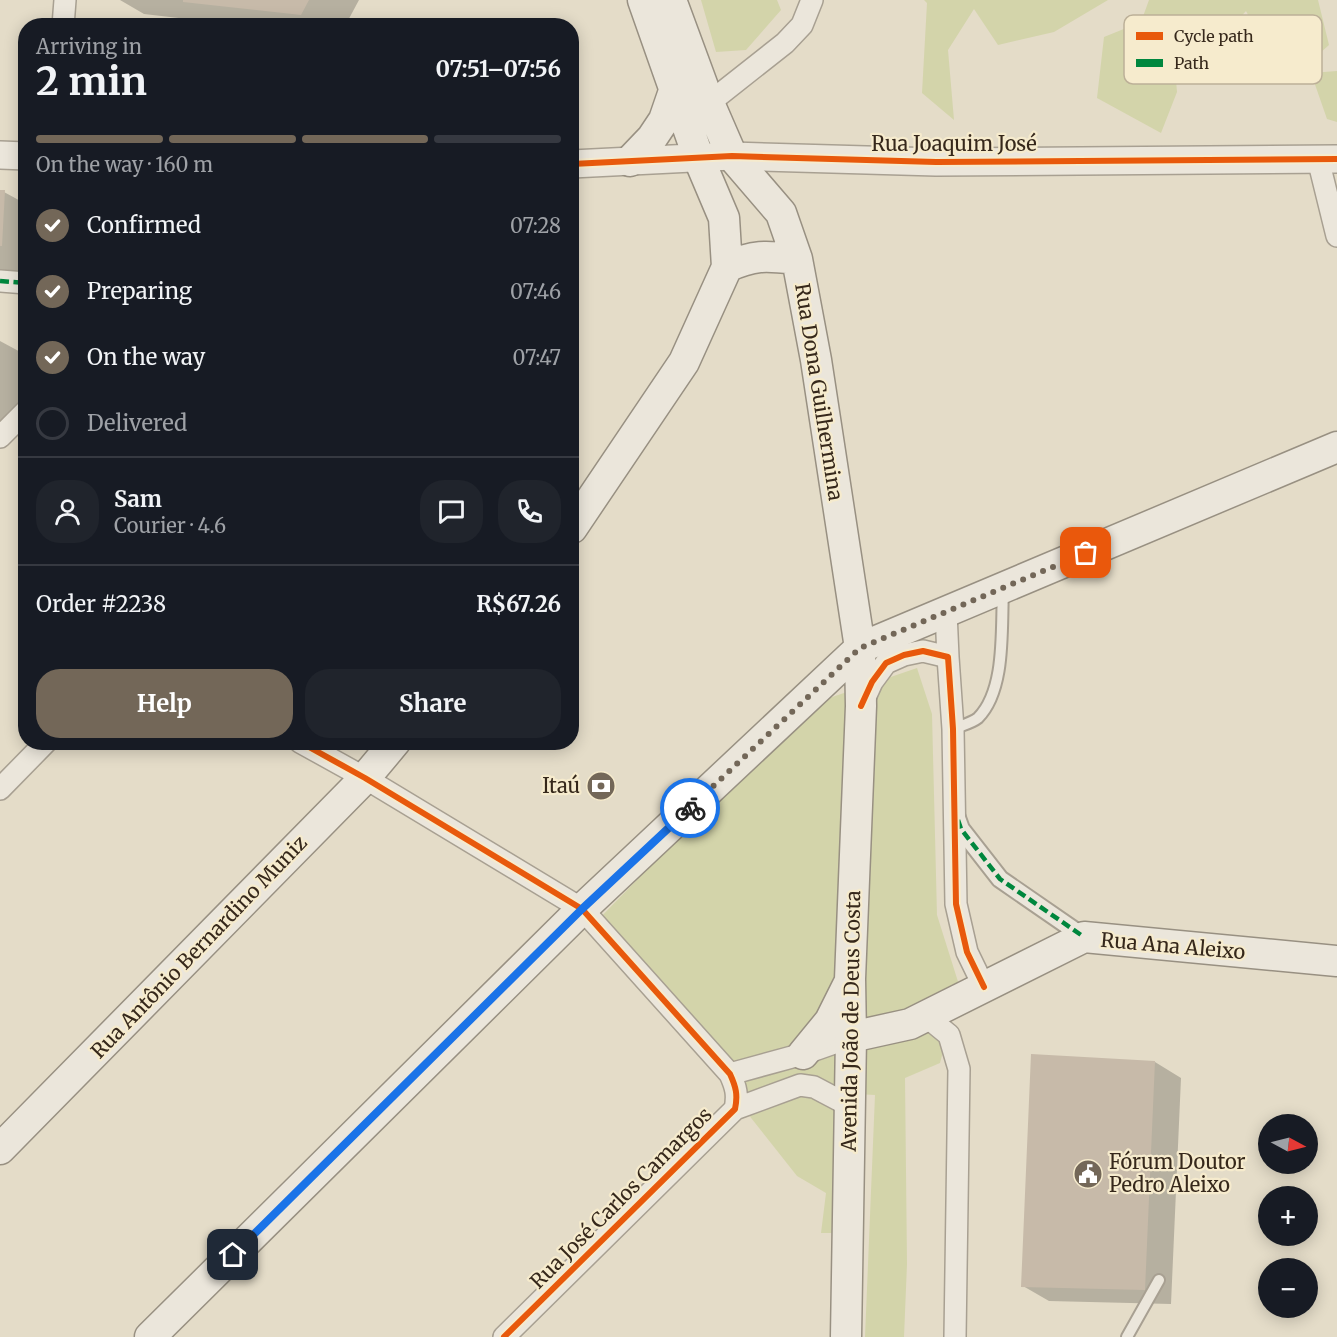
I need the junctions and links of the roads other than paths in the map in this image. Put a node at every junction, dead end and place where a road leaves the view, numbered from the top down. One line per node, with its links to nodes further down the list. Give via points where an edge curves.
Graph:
1 (65, 0): 5 (street)
2 (643, 0): 6 (main road)
3 (671, 0): 7 (main road, Rua Dona Guilhermina)
4 (812, 0): 7 (street, via 802,25 785,43)
5 (64, 18)
6 (675, 88): 11 (main road); 13 (main road, via 664,120)
7 (709, 104): 10 (main road, Rua Dona Guilhermina)
8 (0, 155): 9 (street)
9 (18, 156)
10 (732, 156): 11 (street, Rua Joaquim José); 12 (street, Rua Joaquim José, via 936,162); 16 (main road, Rua Dona Guilhermina, via 781,213)
11 (699, 159): 13 (street, Rua Joaquim José); 17 (main road, via 723,218)
12 (1328, 159): 15 (street)
13 (630, 161): 14 (street, Rua Joaquim José)
14 (579, 164)
15 (1337, 236)
16 (797, 259): 17 (main road, via 766,255); 26 (main road, Rua Dona Guilhermina)
17 (727, 267): 23 (main road, via 684,362)
18 (0, 281): 19 (street)
19 (18, 282)
20 (18, 419): 21 (street)
21 (0, 437)
22 (1337, 447): 24 (main road)
23 (579, 518)
24 (1003, 589): 25 (main road); 29 (lane, via 999,670 991,700 977,719)
25 (946, 612): 26 (main road); 27 (street)
26 (860, 648): 28 (main road, Avenida João de Deus Costa); 36 (main road)
27 (948, 657): 28 (street, Avenida João de Deus Costa, via 923,651 904,654 886,663); 29 (street)
28 (861, 706): 39 (main road, Avenida João de Deus Costa)
29 (952, 729): 35 (street)
30 (38, 750): 34 (street)
31 (314, 750): 33 (street)
32 (388, 750): 33 (main road, Rua Antônio Bernardino Muniz)
33 (365, 778): 36 (street); 47 (main road, Rua Antônio Bernardino Muniz)
34 (0, 789)
35 (954, 808): 37 (street, via 962,830 999,879); 40 (street, via 956,904 967,952)
36 (582, 909): 44 (street); 49 (main road)
37 (1084, 937): 38 (main road, Rua Ana Aleixo); 40 (main road, Rua Ana Aleixo)
38 (1337, 962)
39 (850, 979): 42 (main road, Avenida João de Deus Costa); 43 (main road, via 830,1020)
40 (984, 987): 41 (main road, Rua Ana Aleixo)
41 (927, 1017): 42 (main road, Rua Ana Aleixo); 52 (street, via 949,1035 959,1069)
42 (851, 1037): 43 (street); 45 (main road, Avenida João de Deus Costa)
43 (803, 1054): 44 (street)
44 (730, 1074): 46 (street, Rua José Carlos Camargos, via 736,1087)
45 (850, 1106): 46 (street, Rua José Carlos Camargos, via 814,1087 800,1085); 51 (main road, Avenida João de Deus Costa)
46 (735, 1109): 50 (street, Rua José Carlos Camargos)
47 (0, 1149)
48 (1159, 1280): 53 (lane)
49 (150, 1337)
50 (504, 1337)
51 (846, 1337)
52 (955, 1337)
53 (1126, 1337)

